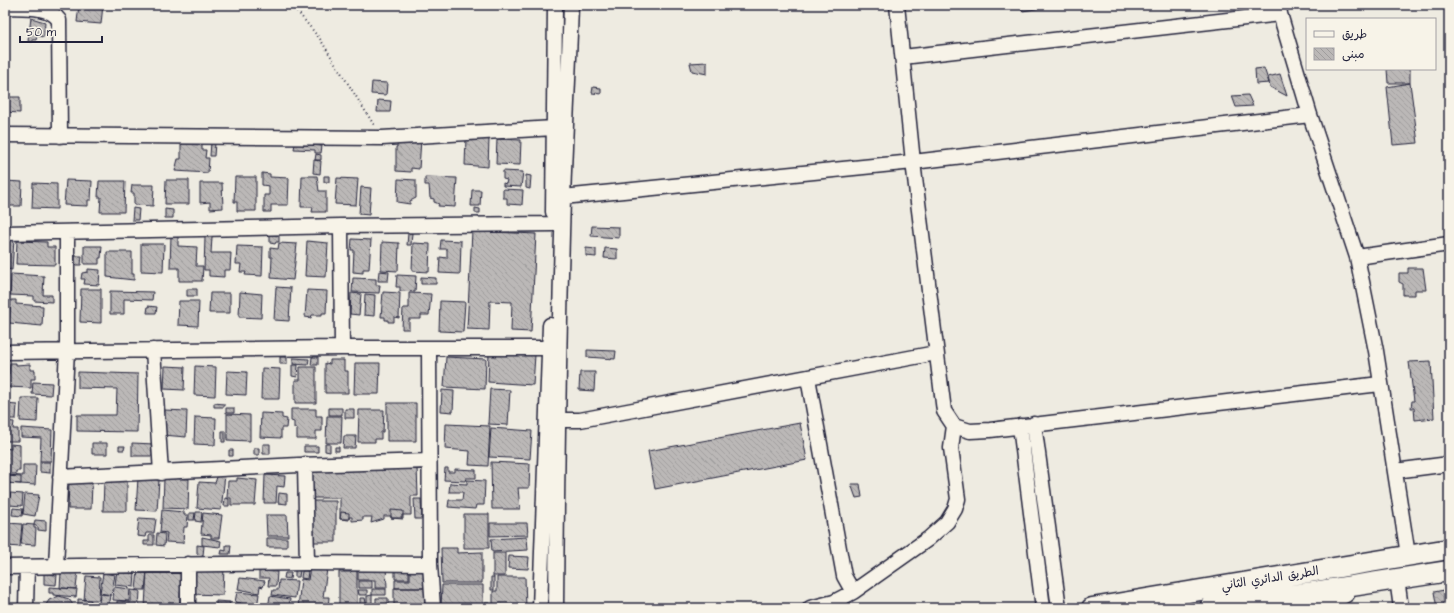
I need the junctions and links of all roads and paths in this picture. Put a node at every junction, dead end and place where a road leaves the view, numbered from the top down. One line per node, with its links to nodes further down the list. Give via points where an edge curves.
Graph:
1 (292, 5): 12 (path, via 324,44)
2 (555, 5): 9 (street)
3 (571, 5): 14 (street)
4 (897, 5): 7 (street)
5 (5, 7): 11 (street, via 45,10 54,13 59,20)
6 (1279, 9): 7 (street); 8 (street)
7 (903, 56): 13 (street)
8 (1310, 115): 13 (street); 20 (street)
9 (554, 128): 12 (street); 15 (street)
10 (5, 135): 11 (street)
11 (60, 136): 12 (street)
12 (382, 138)
13 (913, 162): 14 (street); 27 (street)
14 (563, 197): 30 (street)
15 (553, 224): 16 (street); 23 (street)
16 (341, 226): 18 (street); 21 (street)
17 (5, 233): 18 (street)
18 (67, 233): 24 (street)
19 (1449, 244): 20 (street)
20 (1357, 257): 29 (street, via 1375,344)
21 (342, 348): 22 (street); 25 (street)
22 (429, 348): 23 (street); 33 (street)
23 (549, 348): 57 (street)
24 (67, 350): 25 (street); 26 (street); 38 (street)
25 (153, 350): 37 (street)
26 (5, 352)
27 (936, 353): 28 (street); 32 (street, via 944,411)
28 (808, 378): 30 (street, via 580,420); 52 (street, via 844,576)
29 (1380, 384): 31 (street); 36 (street)
30 (557, 420): 58 (street)
31 (1027, 425): 32 (street, via 970,431); 60 (street); 61 (street)
32 (954, 426): 52 (street, via 951,448 958,499 955,509 947,522 928,539)
33 (429, 461): 34 (street); 43 (street)
34 (305, 464): 37 (street); 41 (street)
35 (1449, 464): 36 (street)
36 (1395, 471): 40 (street)
37 (161, 473): 38 (street)
38 (60, 477): 44 (street)
39 (1449, 548): 40 (highway, الطريق الدائري الثاني)
40 (1408, 555): 48 (highway, الطريق الدائري الثاني)
41 (307, 563): 42 (street); 43 (street)
42 (188, 564): 44 (street); 55 (street)
43 (430, 564): 56 (street)
44 (56, 566): 46 (street)
45 (5, 567): 46 (street)
46 (27, 567): 54 (street)
47 (1449, 570): 49 (highway, الطريق الدائري الثاني)
48 (1273, 577): 50 (highway, الطريق الدائري الثاني); 53 (highway)
49 (1397, 579): 51 (highway, الطريق الدائري الثاني); 66 (street)
50 (1253, 581): 53 (highway); 62 (highway, الطريق الدائري الثاني)
51 (1367, 583): 53 (highway, الطريق الدائري الثاني); 65 (highway)
52 (853, 592): 59 (street, via 834,602)
53 (1268, 604): 63 (highway, الطريق الدائري الثاني)
54 (26, 607)
55 (188, 608)
56 (433, 608)
57 (540, 608)
58 (556, 608)
59 (810, 608)
60 (1043, 608)
61 (1059, 608)
62 (1092, 608)
63 (1211, 608): 64 (highway)
64 (1220, 608)
65 (1317, 608)
66 (1401, 608)

